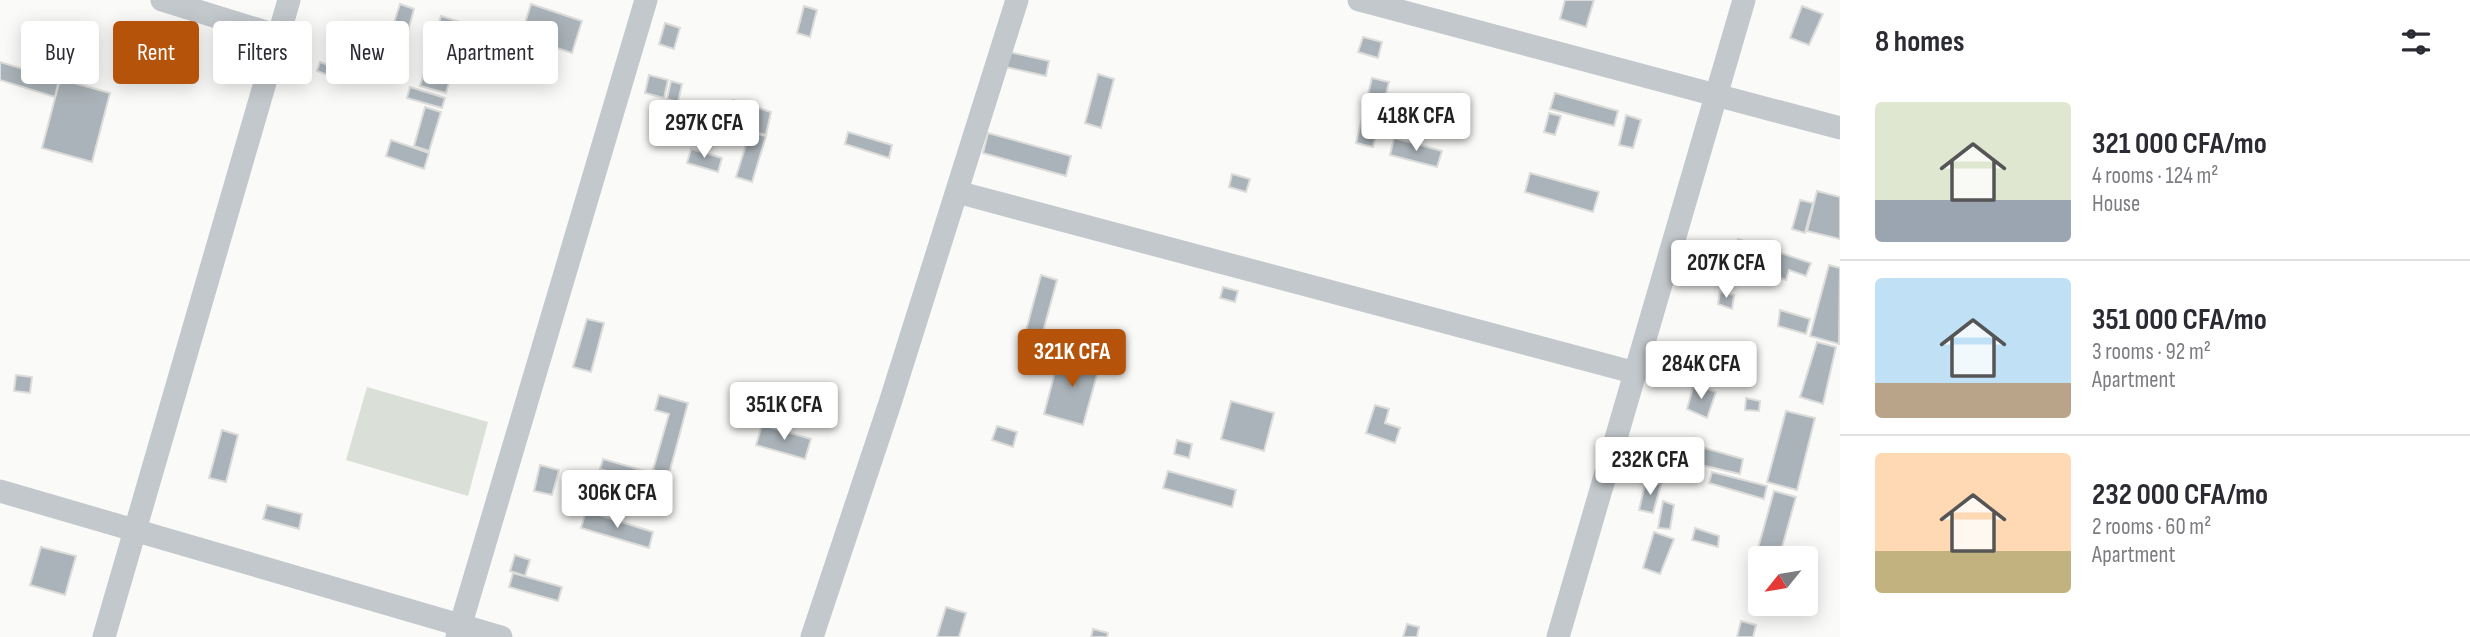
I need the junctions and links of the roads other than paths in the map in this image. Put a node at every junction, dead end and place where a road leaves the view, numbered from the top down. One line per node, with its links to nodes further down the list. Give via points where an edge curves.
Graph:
1 (162, 0): 8 (street)
2 (289, 0): 9 (street)
3 (646, 0): 17 (street)
4 (1017, 0): 13 (street)
5 (1359, 0): 7 (street)
6 (1744, 0): 11 (street)
7 (1411, 7): 11 (street)
8 (230, 21)
9 (283, 21)
10 (265, 84): 16 (street)
11 (1716, 96): 12 (street); 14 (street)
12 (1840, 128)
13 (957, 192): 14 (street); 20 (street)
14 (1636, 373): 21 (street)
15 (0, 491): 16 (street)
16 (135, 531): 17 (street); 18 (street)
17 (459, 632): 19 (street)
18 (104, 637)
19 (501, 637)
20 (811, 637)
21 (1558, 637)

